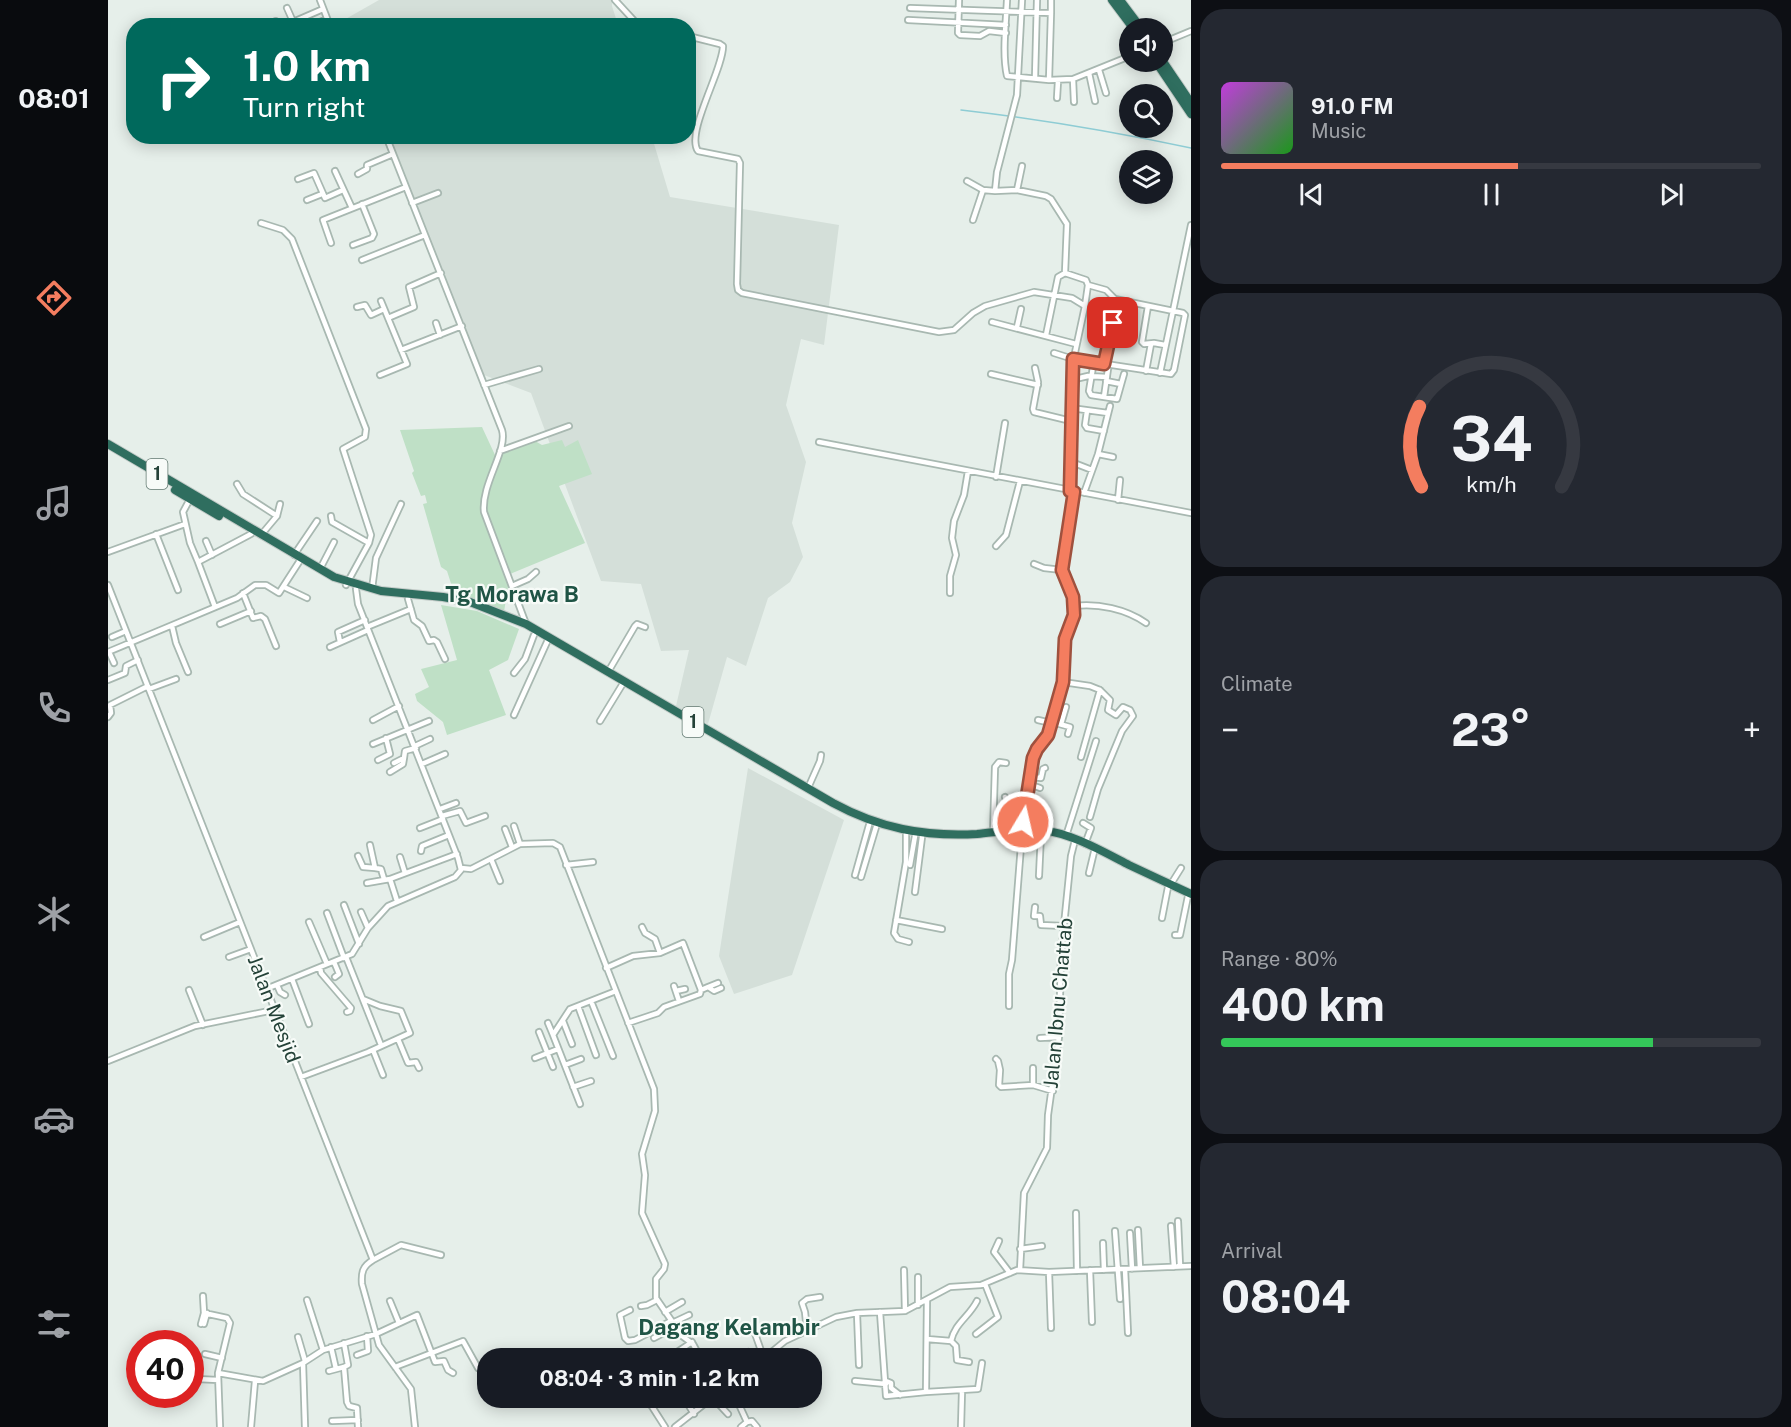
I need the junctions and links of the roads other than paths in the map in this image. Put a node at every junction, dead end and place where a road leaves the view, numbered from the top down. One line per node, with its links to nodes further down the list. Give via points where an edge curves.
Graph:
1 (320, 0): 12 (street)
2 (615, 0): 21 (street)
3 (959, 0): 13 (street)
4 (1007, 0): 14 (street)
5 (1022, 0): 15 (street)
6 (1037, 0): 16 (street)
7 (1051, 0): 17 (street)
8 (1112, 0): 22 (highway)
9 (1120, 0): 23 (highway)
10 (287, 8): 18 (street)
11 (910, 8): 13 (street)
12 (324, 9): 19 (street); 20 (street)
13 (959, 10): 14 (street); 25 (street)
14 (1007, 11): 15 (street); 26 (street)
15 (1022, 11): 16 (street); 36 (street)
16 (1037, 12): 17 (street); 37 (street)
17 (1051, 13): 39 (street)
18 (291, 18)
19 (306, 18)
20 (327, 18)
21 (632, 18)
22 (1126, 18)
23 (1134, 18)
24 (908, 20): 25 (street)
25 (958, 23): 26 (street); 28 (street, via 961,36 980,36 989,31)
26 (1006, 25): 28 (street)
27 (1191, 31): 30 (street)
28 (1006, 33): 36 (street, via 1006,74)
29 (696, 38): 42 (street, via 723,46)
30 (1173, 38)
31 (1119, 61): 32 (street)
32 (1099, 70): 35 (street); 43 (street)
33 (1163, 72): 48 (highway)
34 (1170, 72): 47 (highway)
35 (1089, 73): 38 (street); 45 (street)
36 (1019, 78): 37 (street); 62 (street)
37 (1035, 78): 39 (street)
38 (1073, 79): 40 (street); 46 (street)
39 (1049, 80): 40 (street)
40 (1058, 81): 44 (street)
41 (702, 85): 42 (street)
42 (710, 88): 49 (street)
43 (1106, 93)
44 (1057, 98)
45 (1095, 101)
46 (1074, 102)
47 (1191, 103)
48 (1191, 114)
49 (696, 141)
50 (389, 144): 52 (street)
51 (695, 144): 79 (street, via 698,151 738,159 740,163 736,284 742,293 939,332 954,330 984,306 1034,292)
52 (393, 154): 55 (street, via 367,165 367,170); 58 (street)
53 (1022, 166): 61 (street)
54 (335, 171): 59 (street)
55 (358, 174)
56 (298, 179): 64 (street, via 314,173)
57 (967, 182): 60 (street)
58 (406, 187): 66 (street); 67 (street)
59 (343, 190): 64 (street, via 326,198); 68 (street)
60 (983, 190): 62 (street); 69 (street)
61 (1017, 190): 62 (street); 77 (street, via 1049,197 1063,218 1067,231)
62 (995, 191)
63 (438, 192): 66 (street)
64 (322, 194): 65 (street)
65 (307, 200)
66 (412, 203): 72 (street)
67 (362, 204): 68 (street); 74 (street, via 374,234)
68 (352, 208): 73 (street, via 323,221)
69 (973, 220)
70 (1191, 225): 87 (street)
71 (261, 226): 158 (street, via 272,226 287,234 295,247 366,429 365,437 343,451 370,532)
72 (425, 235): 75 (street); 76 (street)
73 (331, 243)
74 (353, 245)
75 (362, 260)
76 (441, 273): 88 (street, via 409,286 414,307); 91 (street)
77 (1065, 273): 78 (street, via 1086,280); 79 (street, via 1058,277)
78 (1088, 285): 80 (street, via 1106,290); 82 (street)
79 (1056, 295): 82 (street); 94 (street)
80 (1115, 299): 83 (street); 101 (street)
81 (381, 301): 85 (street)
82 (1085, 306): 95 (street)
83 (1148, 306): 87 (street); 96 (street, via 1142,342)
84 (357, 307): 85 (street, via 365,305 370,315)
85 (384, 309): 88 (street)
86 (1021, 309): 92 (street)
87 (1172, 311): 97 (street); 107 (street, via 1185,314 1184,321 1173,372)
88 (388, 318): 98 (street)
89 (992, 322): 92 (street)
90 (436, 323): 93 (street)
91 (462, 326): 93 (street); 115 (street)
92 (1017, 327): 94 (street)
93 (440, 335): 98 (street)
94 (1046, 335): 95 (street)
95 (1076, 344): 100 (street)
96 (1151, 344): 97 (street); 106 (street)
97 (1165, 345): 107 (street)
98 (401, 350): 110 (street, via 407,365)
99 (1054, 353): 100 (street)
100 (1073, 359): 101 (street); 113 (street)
101 (1104, 364): 106 (street)
102 (1093, 367): 111 (street)
103 (1035, 368): 116 (street)
104 (539, 369): 115 (street)
105 (1108, 369): 112 (street)
106 (1146, 371): 107 (street)
107 (1160, 373)
108 (991, 374): 116 (street)
109 (1124, 374): 114 (street)
110 (380, 375)
111 (1092, 376): 112 (street); 113 (street); 117 (street, via 1089,393)
112 (1106, 379): 114 (street); 117 (street)
113 (1071, 380): 119 (street)
114 (1121, 384): 117 (street, via 1117,399)
115 (484, 385): 131 (street, via 503,433)
116 (1038, 385): 122 (street, via 1034,412)
117 (1104, 397)
118 (1110, 406): 121 (street)
119 (1071, 408): 120 (street); 122 (street)
120 (1087, 411): 121 (street); 125 (street, via 1086,426)
121 (1108, 413): 126 (street)
122 (1071, 421): 141 (street)
123 (1005, 423): 137 (street)
124 (569, 426): 131 (street)
125 (1097, 430): 126 (street); 127 (street)
126 (1104, 431): 127 (street)
127 (1101, 441): 132 (street)
128 (819, 442): 136 (street)
129 (108, 444): 147 (highway, 1)
130 (108, 449): 143 (highway, 1)
131 (500, 451): 171 (street, via 484,496 484,512)
132 (1098, 454): 133 (street); 135 (street)
133 (1113, 457)
134 (1074, 463): 135 (street)
135 (1092, 470): 142 (street)
136 (968, 471): 137 (street); 176 (street, via 954,521 952,542 956,555)
137 (996, 477): 139 (street)
138 (1120, 480): 144 (street)
139 (1020, 481): 141 (street); 159 (street, via 1006,535)
140 (237, 484): 149 (street, via 243,494)
141 (1072, 491): 142 (street); 166 (street)
142 (1084, 493): 144 (street)
143 (190, 499): 147 (highway, 1); 152 (street, via 183,512)
144 (1118, 500): 148 (street)
145 (280, 504): 149 (street)
146 (401, 504): 173 (street, via 376,558)
147 (207, 505): 154 (highway, 1); 155 (highway, 1)
148 (1191, 513)
149 (277, 516): 155 (street)
150 (331, 516): 158 (street, via 332,522)
151 (317, 521): 162 (street)
152 (185, 524): 153 (street); 163 (street)
153 (156, 534): 160 (street); 174 (street)
154 (251, 534): 161 (street); 162 (highway, 1)
155 (261, 535): 162 (highway, 1)
156 (206, 541): 161 (street)
157 (334, 542): 165 (street)
158 (369, 543): 168 (street)
159 (996, 546)
160 (108, 552)
161 (212, 555): 163 (street)
162 (297, 559): 165 (highway, 1); 168 (highway, 1, via 318,574); 170 (street)
163 (198, 562): 180 (street)
164 (1034, 564): 166 (street)
165 (320, 569): 168 (highway, 1)
166 (1062, 570): 179 (street)
167 (536, 572): 171 (street)
168 (347, 584): 172 (highway, 1); 173 (highway, 1)
169 (108, 585): 190 (street, Jalan Mesjid)
170 (284, 586): 175 (street, via 279,593 266,585 255,585); 177 (street)
171 (512, 586): 186 (street)
172 (356, 589): 178 (highway, 1); 183 (street)
173 (372, 589): 186 (highway, 1, via 470,602)
174 (178, 590)
175 (243, 593): 180 (street); 182 (street)
176 (950, 593)
177 (307, 598)
178 (408, 599): 181 (street); 192 (highway, 1, via 474,608)
179 (1074, 606): 184 (street, via 1108,608 1132,614); 209 (street, via 1065,639)
180 (215, 607): 187 (street)
181 (411, 609): 189 (street); 201 (street, via 414,620 430,641 437,642)
182 (251, 611): 185 (street); 198 (street, via 253,618 263,617)
183 (365, 620): 189 (street); 191 (street)
184 (1146, 623)
185 (220, 624)
186 (526, 624): 205 (highway, 1)
187 (172, 626): 197 (street); 204 (street)
188 (645, 627): 205 (street, via 635,626)
189 (368, 628): 195 (street); 213 (street)
190 (126, 631): 193 (street); 197 (street, Jalan Mesjid)
191 (338, 635): 194 (street); 195 (street)
192 (534, 635): 196 (highway, 1); 206 (street, via 525,659)
193 (112, 637)
194 (332, 638)
195 (339, 642): 199 (street)
196 (547, 642): 210 (highway, 1); 215 (street)
197 (131, 643): 200 (street); 202 (street, Jalan Mesjid)
198 (276, 646)
199 (330, 647)
200 (108, 652): 203 (street)
201 (445, 659)
202 (138, 660): 208 (street, via 126,666 124,673); 211 (street, Jalan Mesjid)
203 (114, 663)
204 (188, 672)
205 (608, 672): 242 (highway, 1)
206 (514, 673)
207 (176, 679): 211 (street)
208 (108, 680)
209 (1063, 682): 212 (street); 221 (street)
210 (622, 685): 220 (street); 252 (highway, 1, via 818,799)
211 (149, 688): 216 (street, via 110,705); 299 (street, Jalan Mesjid)
212 (1100, 690): 232 (street); 248 (street, via 1110,700 1108,710 1116,715 1122,706 1133,716 1122,731)
213 (399, 706): 217 (street); 223 (street)
214 (1066, 707): 222 (street)
215 (514, 716)
216 (108, 717)
217 (373, 720)
218 (1038, 720): 221 (street)
219 (429, 721): 223 (street)
220 (600, 722)
221 (1052, 723): 222 (street); 240 (street, via 1048,738 1034,754)
222 (1060, 724): 224 (street, via 1070,727)
223 (408, 729): 225 (street); 229 (street)
224 (1068, 734)
225 (386, 738): 228 (street); 234 (street, via 390,754)
226 (430, 738): 229 (street)
227 (1096, 741): 262 (street)
228 (373, 744)
229 (416, 747): 233 (street, via 405,751); 237 (street)
230 (445, 754): 237 (street)
231 (820, 755): 242 (street)
232 (1081, 757)
233 (404, 758): 235 (street); 239 (street, via 404,764)
234 (378, 760)
235 (394, 763)
236 (1006, 763): 257 (street, via 997,763 995,767)
237 (422, 764): 246 (street)
238 (1046, 768): 240 (street, via 1041,778)
239 (390, 772)
240 (1030, 777): 241 (street)
241 (1029, 784): 243 (street); 256 (street)
242 (808, 788): 257 (highway, 1, via 852,813 905,831 951,835)
243 (1040, 788)
244 (1005, 797): 255 (street, via 1010,808)
245 (456, 803): 246 (street)
246 (440, 809): 249 (street)
247 (485, 816): 249 (street, via 466,823 460,811)
248 (1090, 817)
249 (443, 818): 253 (street); 260 (street)
250 (1083, 823): 265 (street, via 1091,828)
251 (514, 826): 264 (street)
252 (873, 826): 258 (highway, 1); 282 (street)
253 (420, 828)
254 (505, 829): 267 (street)
255 (1010, 830): 256 (highway, 1); 257 (highway, 1)
256 (1022, 831): 259 (highway, 1); 261 (highway, 1, via 963,838); 262 (highway, 1, via 1041,830); 334 (street)
257 (993, 832)
258 (906, 834): 261 (highway, 1); 298 (street, via 906,862)
259 (1041, 834): 263 (highway, 1); 283 (street)
260 (449, 835): 268 (street, via 422,846); 270 (street)
261 (918, 836): 276 (street); 289 (street)
262 (1066, 836): 263 (highway, 1)
263 (1074, 841): 265 (highway, 1); 269 (highway, 1); 302 (street, Jalan Ibnu Chattab)
264 (520, 844): 267 (street); 275 (street, via 555,844)
265 (1085, 844): 288 (highway, 1)
266 (370, 845): 277 (street)
267 (512, 847): 273 (street)
268 (421, 851)
269 (1094, 852): 281 (street); 288 (highway, 1)
270 (457, 854): 278 (street); 280 (street)
271 (358, 856): 277 (street, via 363,867)
272 (400, 857): 280 (street)
273 (491, 859): 278 (street, via 469,870); 286 (street)
274 (593, 862): 275 (street)
275 (566, 865): 317 (street)
276 (910, 865)
277 (375, 868): 284 (street, via 381,869)
278 (461, 868): 291 (street, via 455,877)
279 (1181, 868): 288 (street)
280 (405, 873): 285 (street)
281 (1089, 873)
282 (858, 876)
283 (1039, 876)
284 (384, 879): 285 (street); 287 (street)
285 (390, 879): 291 (street)
286 (500, 881)
287 (367, 883)
288 (1169, 885): 290 (highway, 1); 297 (street)
289 (915, 892)
290 (1190, 896): 306 (street, via 1180,935)
291 (397, 901): 304 (street)
292 (344, 905): 309 (street)
293 (1035, 907): 296 (street)
294 (361, 912): 304 (street)
295 (327, 913): 313 (street)
296 (1034, 916): 301 (street); 302 (street, via 1040,915 1041,925)
297 (1162, 918)
298 (896, 920): 305 (street); 308 (street, via 895,936)
299 (240, 922): 307 (street); 310 (street, Jalan Mesjid)
300 (309, 922): 315 (street)
301 (1034, 924)
302 (1064, 926): 346 (street, Jalan Ibnu Chattab)
303 (642, 927): 311 (street, via 655,939)
304 (368, 928): 309 (street)
305 (942, 929)
306 (1176, 935)
307 (204, 936)
308 (909, 942)
309 (359, 944): 313 (street)
310 (251, 949): 312 (street); 325 (street, Jalan Mesjid)
311 (660, 953): 317 (street, via 636,955); 327 (street, via 684,943)
312 (229, 957)
313 (345, 958): 314 (street); 330 (street)
314 (334, 962): 315 (street); 318 (street, via 339,974)
315 (327, 964): 316 (street)
316 (320, 967): 319 (street); 336 (street, via 351,1008)
317 (606, 968): 328 (street)
318 (335, 977)
319 (292, 979): 321 (street); 341 (street)
320 (718, 982): 322 (street)
321 (277, 985): 325 (street); 329 (street)
322 (708, 987): 324 (street, via 714,991); 327 (street)
323 (685, 988): 332 (street, via 675,988)
324 (721, 988)
325 (266, 989): 335 (street, Jalan Mesjid)
326 (189, 990): 340 (street)
327 (700, 990): 332 (street, via 699,995)
328 (616, 991): 331 (street); 339 (street)
329 (285, 995)
330 (363, 999): 345 (street, via 401,1011 410,1033); 348 (street)
331 (591, 1001): 333 (street); 353 (street)
332 (679, 1001): 339 (street)
333 (578, 1006): 337 (street, via 570,1009); 352 (street)
334 (1009, 1006)
335 (274, 1010): 340 (street); 363 (street, Jalan Mesjid)
336 (347, 1012)
337 (563, 1021): 343 (street); 347 (street)
338 (548, 1023): 343 (street)
339 (628, 1023): 401 (street, via 656,1101 642,1154 642,1211 664,1264 656,1280)
340 (203, 1024): 358 (street)
341 (309, 1024)
342 (539, 1032): 351 (street)
343 (553, 1035): 349 (street)
344 (1040, 1038): 346 (street)
345 (398, 1039): 348 (street); 360 (street, via 408,1063 416,1062)
346 (1057, 1039): 367 (street, Jalan Ibnu Chattab)
347 (572, 1044)
348 (381, 1045): 350 (street)
349 (558, 1049): 351 (street); 355 (street)
350 (373, 1050): 362 (street); 363 (street)
351 (547, 1053): 354 (street); 355 (street, via 552,1065)
352 (596, 1055)
353 (613, 1056)
354 (535, 1058)
355 (562, 1058): 359 (street)
356 (581, 1059): 359 (street)
357 (996, 1059): 365 (street, via 1000,1087)
358 (108, 1062)
359 (565, 1065): 366 (street)
360 (420, 1068)
361 (1033, 1068): 365 (street)
362 (383, 1075)
363 (301, 1077): 380 (street, Jalan Mesjid)
364 (591, 1081): 366 (street)
365 (1033, 1085): 367 (street)
366 (573, 1087): 368 (street)
367 (1053, 1091): 378 (street, Jalan Ibnu Chattab, via 1047,1148 1024,1193)
368 (580, 1104)
369 (1076, 1213): 392 (street)
370 (1178, 1221): 381 (street)
371 (1171, 1226): 383 (street)
372 (1138, 1230): 384 (street)
373 (1115, 1231): 385 (street)
374 (1130, 1233): 387 (street)
375 (999, 1241): 394 (street, via 994,1251)
376 (1103, 1243): 391 (street)
377 (1042, 1246): 378 (street)
378 (1020, 1249): 389 (street, Jalan Ibnu Chattab)
379 (441, 1255): 380 (street, via 401,1245)
380 (373, 1260): 423 (street, via 365,1266 362,1284)
381 (1180, 1266): 382 (street); 383 (street)
382 (1191, 1266)
383 (1174, 1267): 384 (street)
384 (1140, 1268): 387 (street)
385 (1118, 1269): 386 (street); 391 (street); 399 (street)
386 (1125, 1269): 387 (street); 422 (street)
387 (1132, 1269)
388 (904, 1270): 409 (street)
389 (1020, 1270): 393 (street); 394 (street)
390 (1090, 1270): 391 (street); 392 (street); 415 (street)
391 (1104, 1270)
392 (1077, 1271): 393 (street)
393 (1049, 1272): 420 (street)
394 (1010, 1273): 396 (street)
395 (918, 1277): 406 (street)
396 (985, 1284): 402 (street, via 952,1287); 424 (street, via 998,1317)
397 (203, 1296): 412 (street)
398 (820, 1297): 421 (street, via 802,1303)
399 (1120, 1299)
400 (307, 1300): 437 (street)
401 (657, 1300): 407 (street); 410 (street)
402 (927, 1300): 406 (street); 428 (street)
403 (977, 1300): 429 (street, via 953,1331)
404 (390, 1301): 416 (street)
405 (682, 1302): 410 (street)
406 (918, 1305): 409 (street)
407 (641, 1306)
408 (630, 1310): 418 (street, via 620,1315 628,1341)
409 (905, 1311): 411 (street)
410 (665, 1312): 418 (street)
411 (880, 1312): 413 (street); 457 (street)
412 (206, 1313): 417 (street); 441 (street, via 229,1321)
413 (857, 1313): 421 (street, via 836,1317); 445 (street)
414 (689, 1315): 418 (street)
415 (1092, 1322)
416 (399, 1323): 423 (street); 438 (street, via 417,1316)
417 (203, 1324)
418 (673, 1324): 427 (street); 430 (street)
419 (753, 1328): 435 (street)
420 (1051, 1328)
421 (807, 1331): 436 (street)
422 (1128, 1333)
423 (376, 1334): 425 (street); 448 (street, via 382,1351)
424 (976, 1334)
425 (367, 1336): 431 (street); 440 (street, via 368,1351)
426 (298, 1337): 442 (street)
427 (654, 1338)
428 (927, 1339): 429 (street); 459 (street)
429 (951, 1341): 443 (street, via 956,1346 957,1360)
430 (692, 1342): 433 (street); 434 (street)
431 (344, 1343): 432 (street); 447 (street, via 348,1365)
432 (331, 1347): 437 (street); 449 (street)
433 (683, 1348)
434 (695, 1348)
435 (759, 1348)
436 (776, 1348)
437 (323, 1350): 442 (street)
438 (431, 1353): 446 (street, via 464,1341); 448 (street); 452 (street, via 435,1362 444,1361)
439 (206, 1354): 441 (street)
440 (357, 1355)
441 (222, 1358): 451 (street)
442 (304, 1362): 455 (street, via 266,1380); 474 (street)
443 (969, 1362)
444 (982, 1363): 458 (street, via 979,1389)
445 (859, 1365)
446 (477, 1366)
447 (344, 1367): 449 (street); 469 (street, via 347,1402 357,1407)
448 (395, 1367): 476 (street, via 411,1389)
449 (336, 1369): 450 (street)
450 (329, 1371)
451 (218, 1372): 454 (street); 455 (street)
452 (453, 1373)
453 (204, 1379): 454 (street)
454 (219, 1380): 472 (street)
455 (255, 1381): 473 (street)
456 (855, 1381): 457 (street)
457 (886, 1383): 460 (street, via 890,1382); 460 (street, via 886,1396)
458 (962, 1391): 459 (street); 482 (street)
459 (926, 1392): 460 (street)
460 (900, 1395)
461 (653, 1408): 477 (street)
462 (690, 1408): 466 (street)
463 (701, 1408): 466 (street)
464 (722, 1408): 467 (street)
465 (740, 1408): 471 (street)
466 (694, 1414): 468 (street)
467 (728, 1414)
468 (684, 1419): 478 (street); 479 (street)
469 (358, 1420): 470 (street); 475 (street)
470 (332, 1421)
471 (747, 1422): 480 (street); 481 (street, via 752,1421)
472 (220, 1427)
473 (251, 1427)
474 (305, 1427)
475 (358, 1427)
476 (415, 1427)
477 (665, 1427)
478 (675, 1427)
479 (688, 1427)
480 (740, 1427)
481 (757, 1427)
482 (961, 1427)

